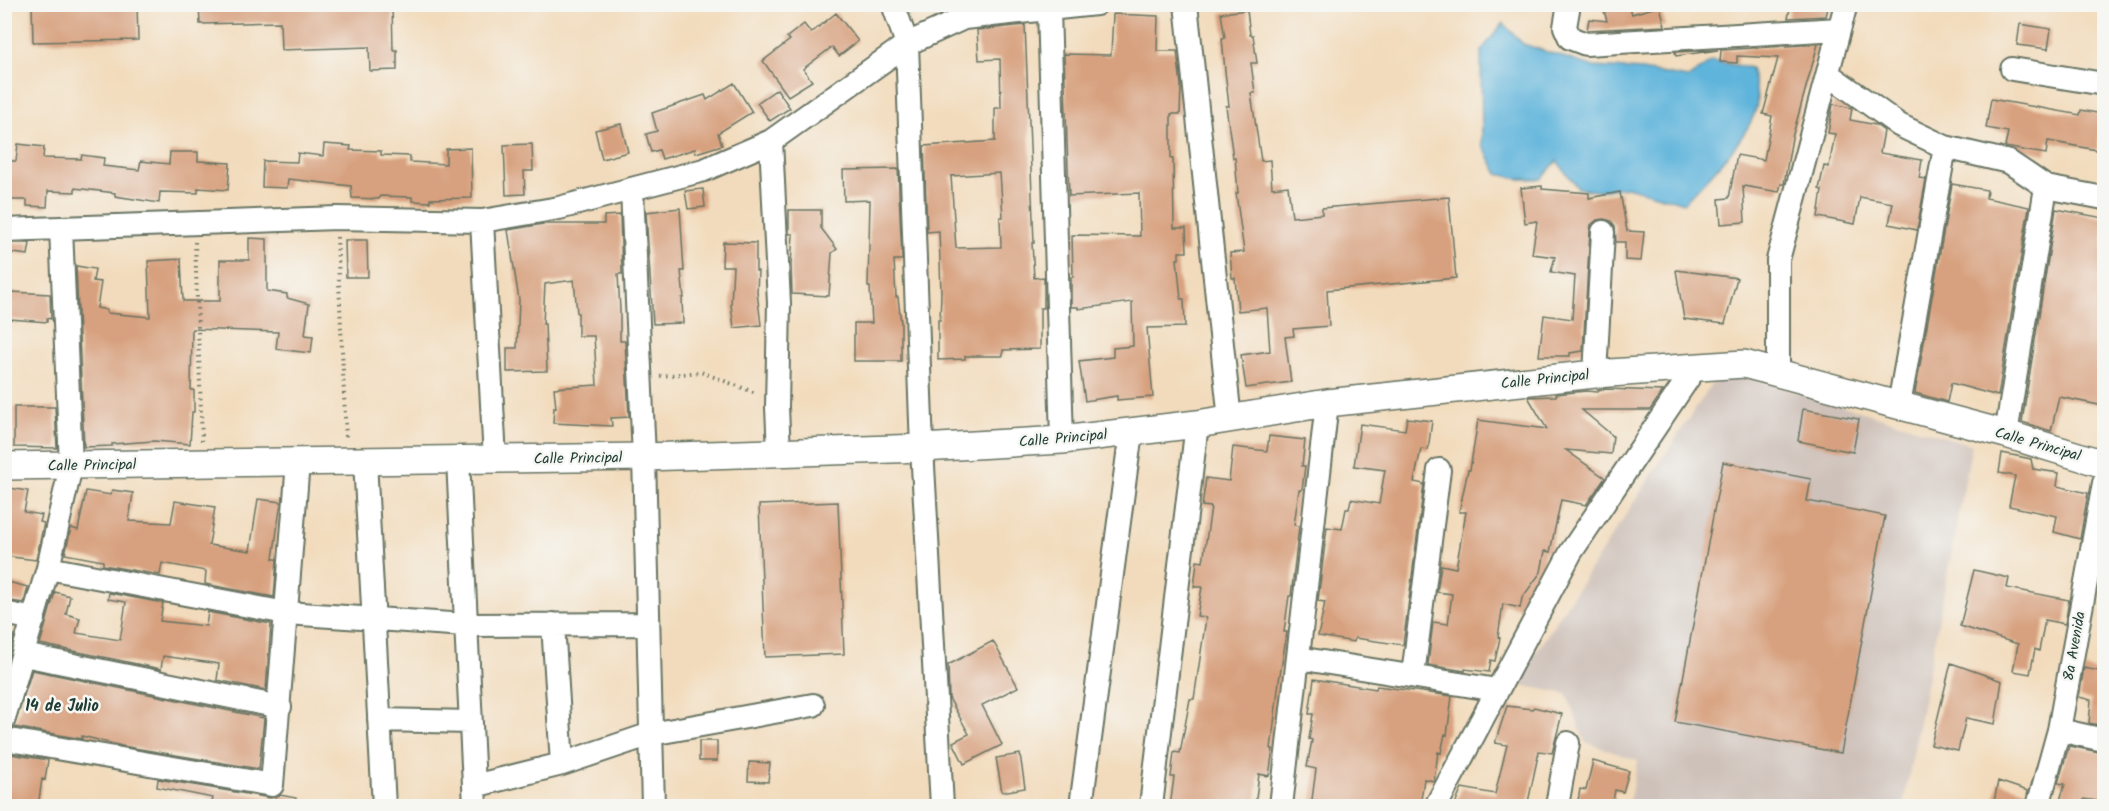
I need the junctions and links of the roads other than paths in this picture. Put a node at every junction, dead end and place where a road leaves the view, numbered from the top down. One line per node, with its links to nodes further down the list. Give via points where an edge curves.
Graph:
1 (893, 4): 8 (street)
2 (1096, 4): 6 (street)
3 (1186, 4): 26 (street)
4 (1569, 4): 7 (street, via 1565,27 1570,38 1586,44)
5 (1846, 4): 7 (street)
6 (1048, 9): 8 (street, via 964,18); 30 (street)
7 (1839, 28): 10 (street)
8 (908, 44): 12 (street); 31 (street)
9 (2012, 69): 11 (street)
10 (1828, 74): 13 (street, via 1899,124); 22 (street, via 1778,260)
11 (2104, 84)
12 (771, 141): 15 (street, via 704,170); 32 (street)
13 (1945, 147): 14 (street, via 2009,162); 25 (street)
14 (2046, 187): 16 (street); 29 (street)
15 (632, 190): 17 (street); 33 (street)
16 (2104, 198)
17 (482, 221): 18 (street, via 337,218); 34 (street)
18 (61, 228): 19 (street); 40 (street)
19 (4, 230)
20 (1603, 232): 23 (street)
21 (1695, 368): 22 (street, Calle Principal, via 1744,364); 23 (street, Calle Principal); 54 (street, via 1571,552)
22 (1778, 373): 25 (street, Calle Principal)
23 (1595, 374): 24 (street, Calle Principal)
24 (1328, 403): 26 (street, Calle Principal); 52 (street)
25 (1899, 405): 29 (street, Calle Principal)
26 (1230, 420): 27 (street, Calle Principal)
27 (1197, 424): 28 (street, Calle Principal); 71 (street)
28 (1131, 432): 30 (street, Calle Principal); 70 (street)
29 (2006, 434): 38 (street, Calle Principal)
30 (1062, 440): 31 (street, Calle Principal)
31 (922, 448): 32 (street, Calle Principal); 69 (street)
32 (779, 453): 33 (street, Calle Principal)
33 (644, 457): 34 (street, Calle Principal); 49 (street)
34 (495, 459): 35 (street, Calle Principal)
35 (458, 460): 36 (street, Calle Principal); 50 (street)
36 (356, 461): 37 (street, Calle Principal); 46 (street)
37 (298, 462): 40 (street, Calle Principal); 45 (street)
38 (2104, 464)
39 (4, 466): 40 (street, Calle Principal)
40 (71, 466): 43 (street)
41 (1438, 470): 53 (street)
42 (2104, 483): 60 (street, 8a Avenida)
43 (48, 568): 45 (street); 47 (street)
44 (4, 613): 47 (street)
45 (286, 613): 46 (street); 56 (street)
46 (374, 618): 50 (street); 58 (street)
47 (34, 619): 51 (street)
48 (553, 624): 49 (street); 50 (street); 65 (street)
49 (648, 624): 61 (street)
50 (466, 625): 59 (street)
51 (24, 655): 56 (street); 57 (street)
52 (1298, 658): 53 (street); 72 (street)
53 (1413, 675): 54 (street)
54 (1497, 690): 73 (street)
55 (813, 705): 61 (street)
56 (280, 707): 62 (street, via 272,785)
57 (4, 718)
58 (379, 720): 59 (street); 67 (street)
59 (471, 722): 66 (street)
60 (2059, 729): 63 (street); 75 (street, 8a Avenida)
61 (651, 734): 65 (street); 68 (street)
62 (4, 739)
63 (2104, 740)
64 (1568, 743): 74 (street)
65 (562, 764): 66 (street)
66 (475, 796)
67 (384, 807)
68 (653, 807)
69 (942, 807)
70 (1081, 807)
71 (1151, 807)
72 (1281, 807)
73 (1436, 807)
74 (1557, 807)
75 (2038, 807)

